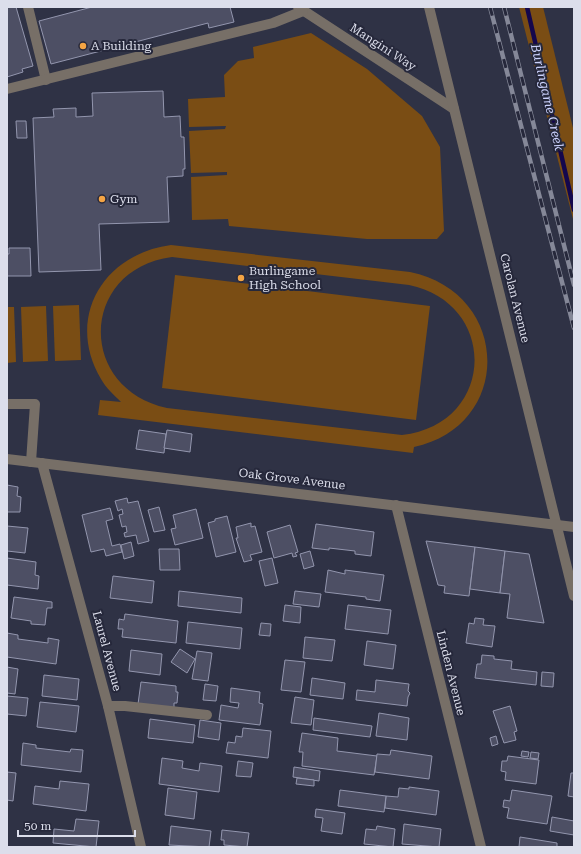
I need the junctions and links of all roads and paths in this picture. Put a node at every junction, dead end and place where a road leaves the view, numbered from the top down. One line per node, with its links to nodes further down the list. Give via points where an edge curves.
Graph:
1 (28, 7): 4 (street)
2 (429, 7): 6 (street, Carolan Avenue)
3 (300, 9): 4 (street, via 273,22); 6 (street, Mangini Way)
4 (46, 80): 5 (street)
5 (7, 89)
6 (454, 109): 11 (street, Carolan Avenue)
7 (7, 404): 9 (street, Laurel Avenue, via 35,404)
8 (7, 459): 9 (street, Oak Grove Avenue)
9 (36, 462): 10 (street, Oak Grove Avenue); 14 (street, Laurel Avenue)
10 (396, 505): 11 (street, Oak Grove Avenue); 17 (street, Linden Avenue)
11 (557, 526): 12 (street, Oak Grove Avenue); 13 (street, Carolan Avenue)
12 (574, 527)
13 (574, 596)
14 (108, 706): 15 (street); 16 (street, Laurel Avenue)
15 (207, 715)
16 (141, 847)
17 (481, 847)

